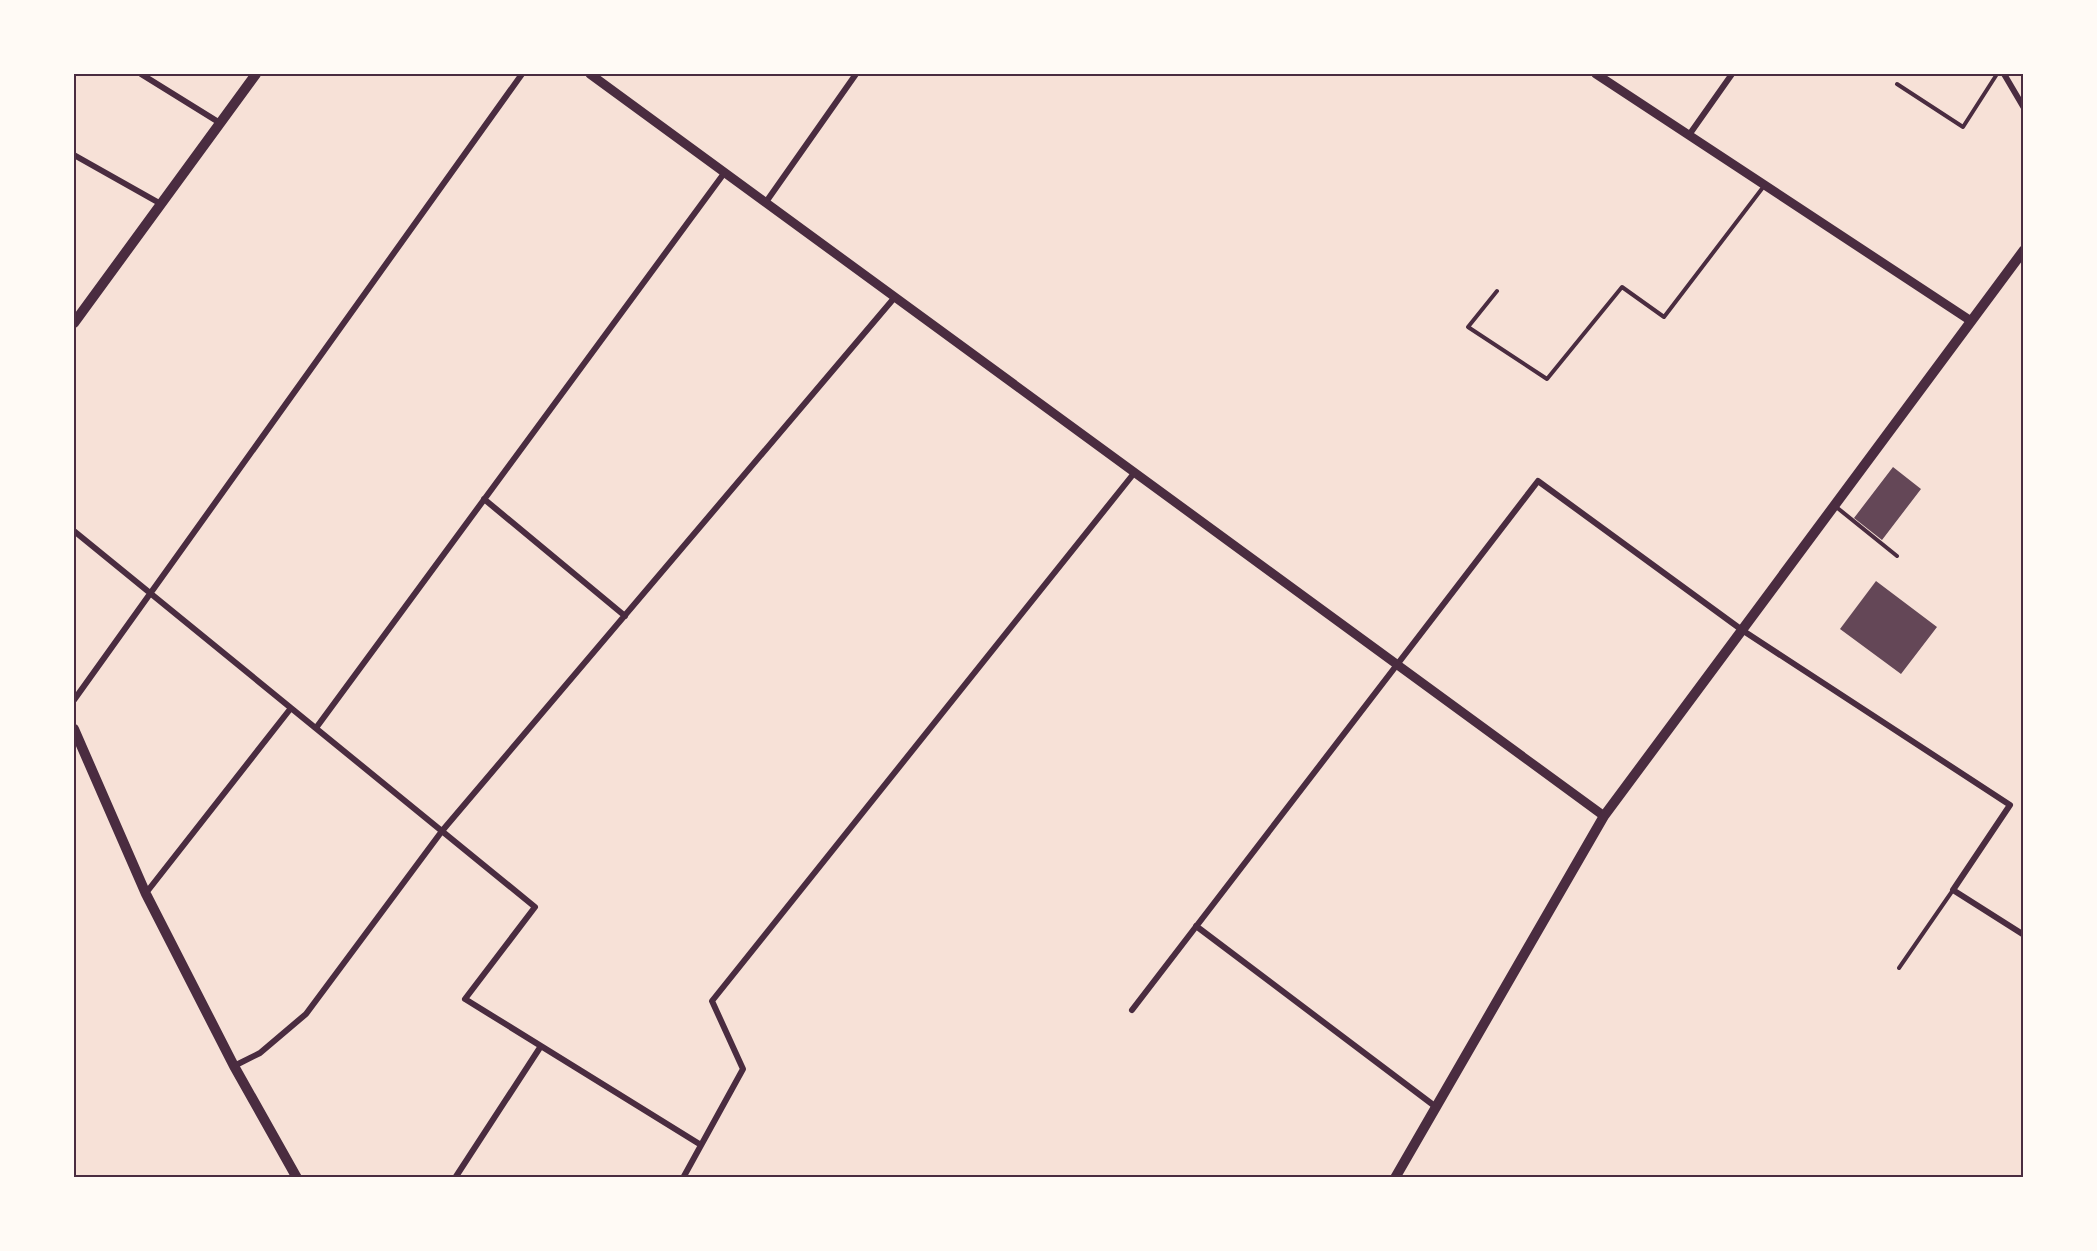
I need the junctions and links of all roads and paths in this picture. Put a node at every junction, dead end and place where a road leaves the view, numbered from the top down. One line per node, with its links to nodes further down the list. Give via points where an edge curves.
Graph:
1 (141, 74): 12 (street)
2 (256, 74): 12 (main road)
3 (522, 74): 29 (street)
4 (590, 74): 15 (street)
5 (856, 74): 17 (street)
6 (1596, 74): 13 (street)
7 (1732, 74): 13 (street)
8 (1997, 74): 10 (lane, via 1963,127)
9 (2004, 74): 11 (street)
10 (1897, 84)
11 (2024, 108)
12 (220, 123): 18 (main road)
13 (1689, 135): 16 (street)
14 (74, 155): 18 (street)
15 (725, 172): 17 (street); 25 (street)
16 (1765, 185): 20 (lane, via 1664,317 1622,287 1547,379 1468,327); 22 (street)
17 (766, 202): 21 (street)
18 (161, 204): 23 (main road)
19 (2024, 250): 22 (main road)
20 (1497, 291)
21 (895, 297): 24 (street); 30 (street)
22 (1971, 321): 26 (main road)
23 (74, 323)
24 (1135, 472): 32 (street); 48 (street, via 711,1001 743,1069)
25 (484, 499): 30 (street); 35 (street)
26 (1834, 506): 28 (lane); 31 (main road)
27 (74, 531): 29 (street)
28 (1897, 556)
29 (150, 593): 33 (street); 34 (street)
30 (625, 616): 38 (street)
31 (1742, 630): 32 (street, via 1538,481); 37 (main road); 39 (street, via 2010,805)
32 (1397, 664): 37 (street); 41 (street)
33 (74, 700)
34 (291, 708): 35 (street); 40 (street)
35 (316, 728): 38 (street)
36 (74, 729): 40 (main road)
37 (1604, 816): 47 (main road)
38 (442, 831): 45 (street, via 535,907 465,999); 46 (street, via 306,1014 260,1053)
39 (1953, 890): 42 (street); 43 (lane)
40 (146, 894): 46 (main road)
41 (1196, 926): 44 (street); 47 (street)
42 (2024, 935)
43 (1899, 968)
44 (1132, 1010)
45 (541, 1046): 48 (street); 50 (street)
46 (234, 1066): 49 (main road)
47 (1436, 1107): 52 (main road)
48 (701, 1145): 51 (street)
49 (297, 1178)
50 (455, 1178)
51 (683, 1178)
52 (1395, 1178)

